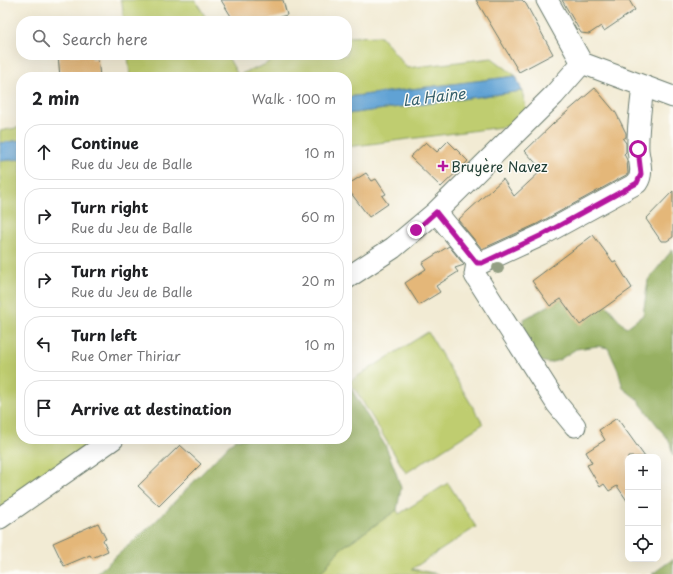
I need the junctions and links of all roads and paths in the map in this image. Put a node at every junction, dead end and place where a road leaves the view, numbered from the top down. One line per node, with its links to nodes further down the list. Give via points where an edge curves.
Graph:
1 (547, 0): 2 (street)
2 (582, 64): 3 (street); 5 (street)
3 (643, 86): 4 (street); 6 (street, via 638,145 641,174 637,183 542,235)
4 (673, 97)
5 (436, 212): 6 (street); 7 (street, via 393,248)
6 (477, 263): 8 (street, via 475,275 557,404)
7 (352, 275)
8 (575, 426)
9 (106, 444): 10 (street)
10 (0, 518)

